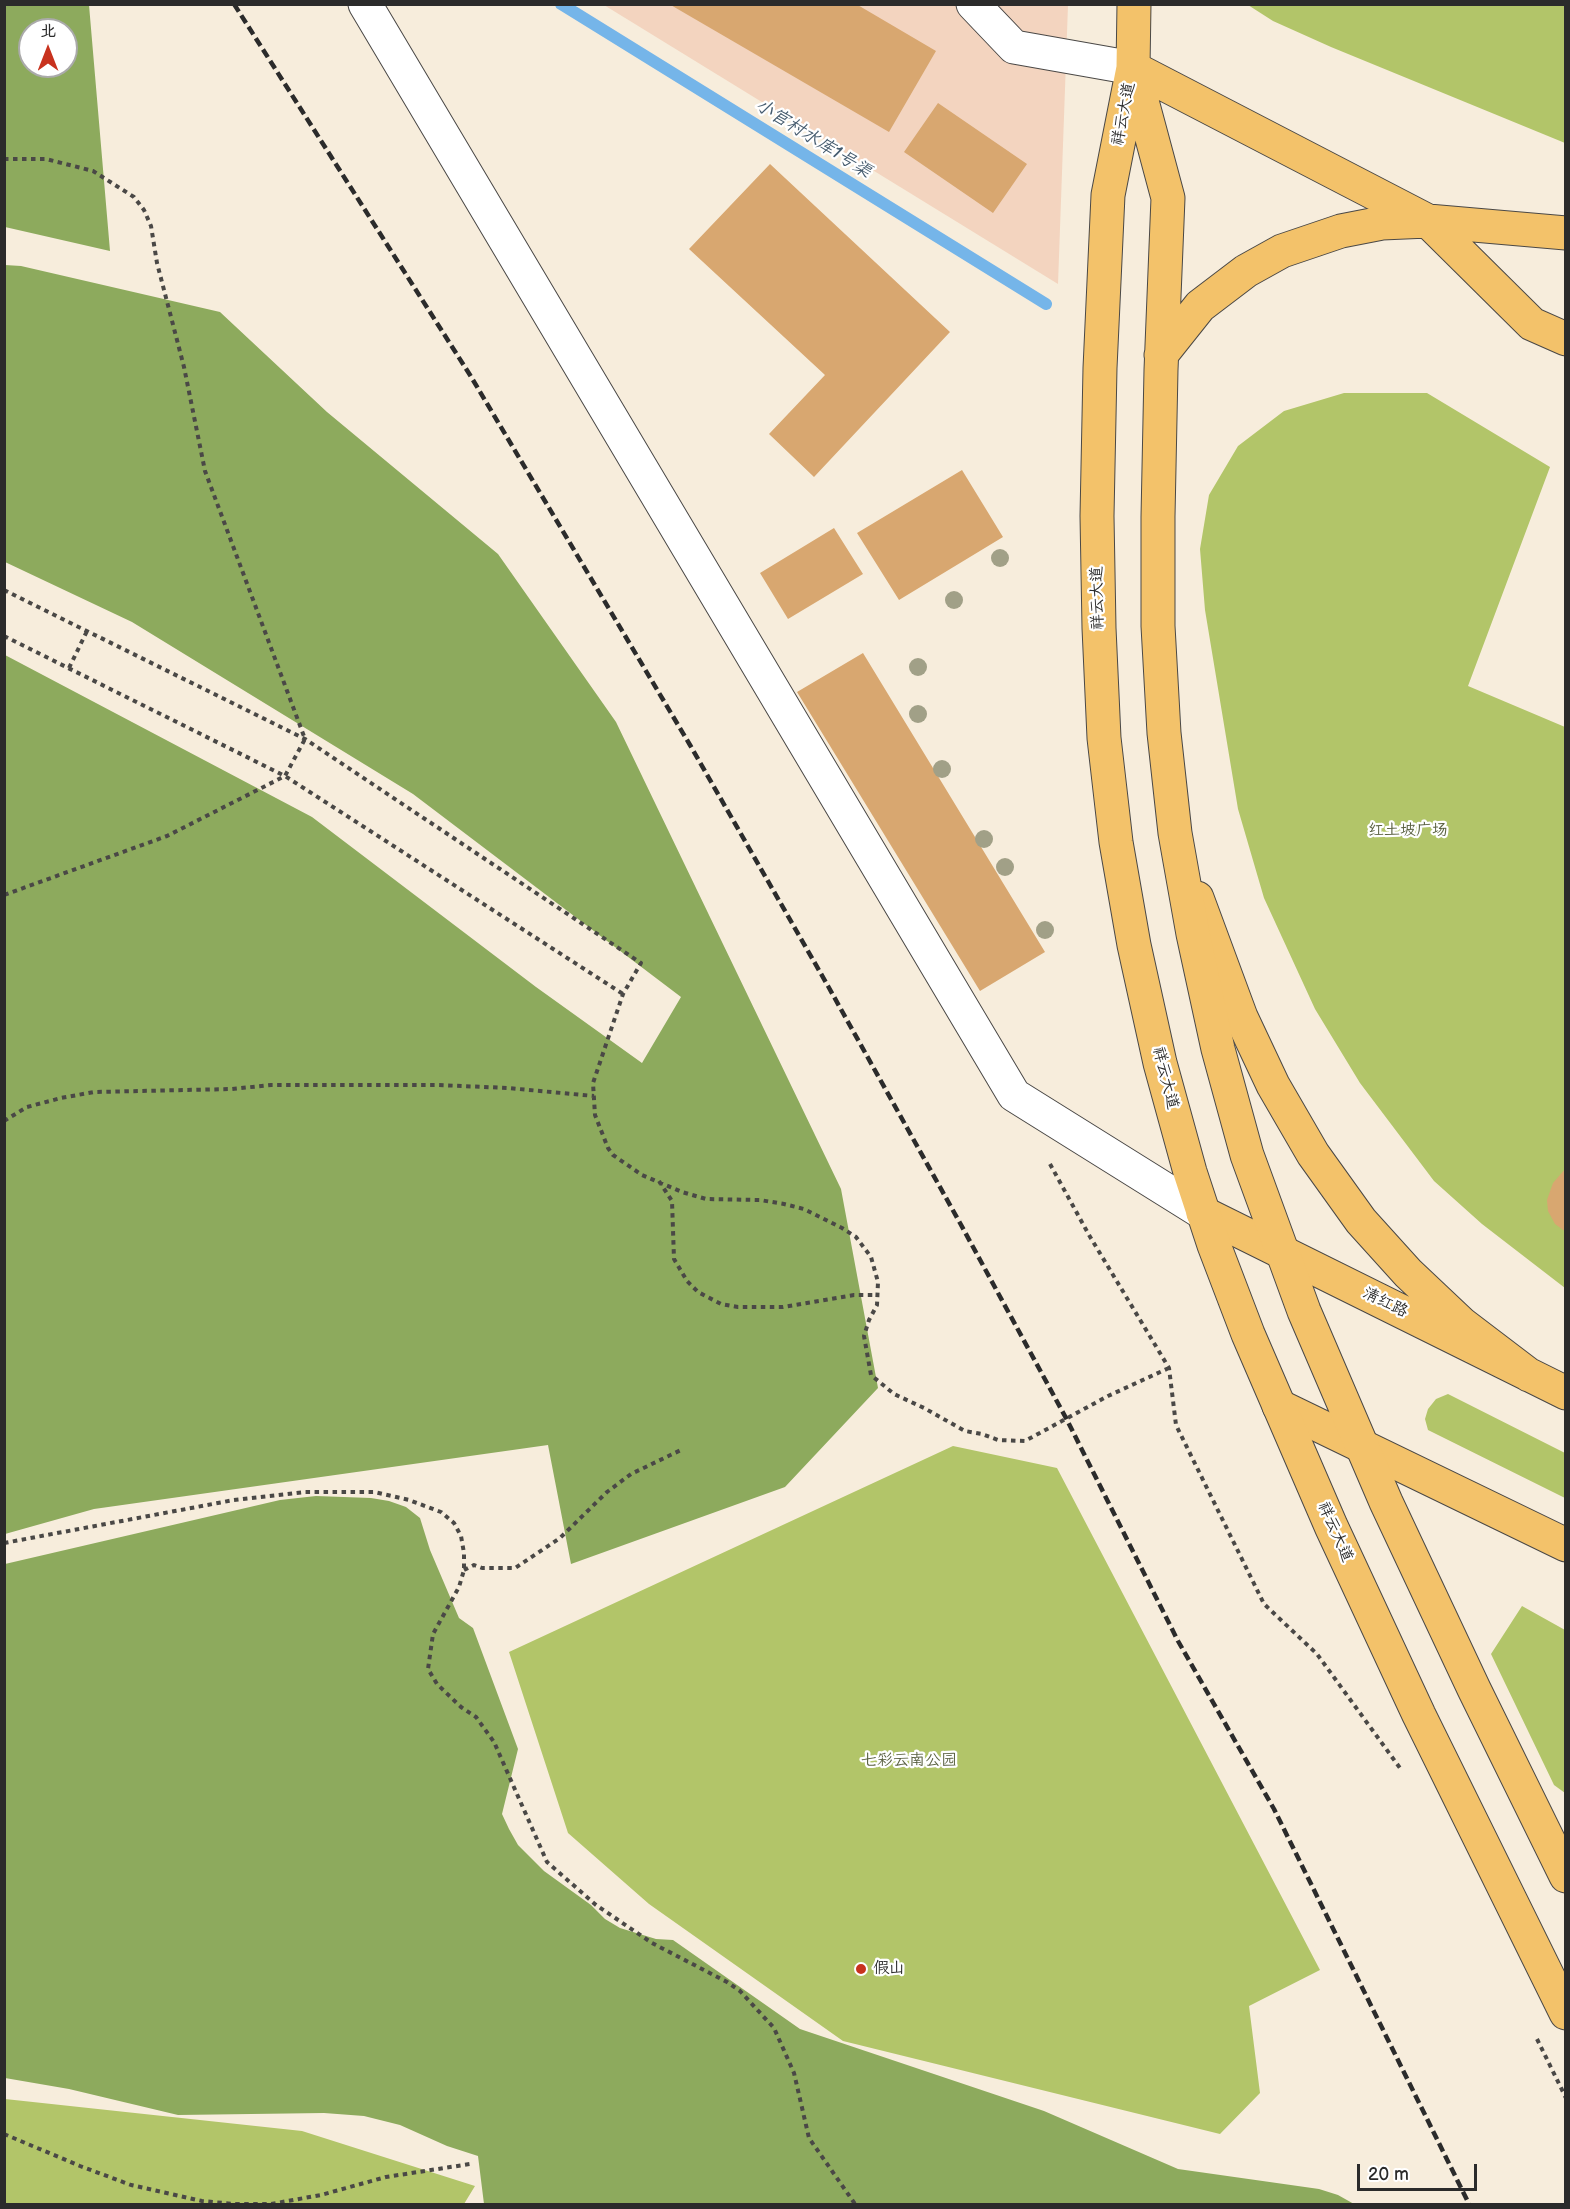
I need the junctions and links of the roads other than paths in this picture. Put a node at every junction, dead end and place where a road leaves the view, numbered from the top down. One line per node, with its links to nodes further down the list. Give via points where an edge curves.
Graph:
1 (365, 4): 10 (street, via 1014,1095)
2 (973, 4): 4 (street, via 1014,47)
3 (1134, 4): 4 (main road, 祥云大道)
4 (1133, 68): 5 (main road); 8 (main road, 祥云大道, via 1168,198); 10 (main road, 祥云大道, via 1108,195 1097,528 1104,738 1116,842 1134,945 1163,1074)
5 (1428, 221): 6 (main road); 7 (main road, via 1532,324); 8 (main road, via 1382,223 1341,231 1282,251 1246,271 1206,301)
6 (1566, 234)
7 (1566, 339)
8 (1161, 355): 9 (main road, 祥云大道, via 1158,626)
9 (1175, 833): 11 (main road, 祥云大道, via 1218,1049 1247,1155); 12 (main road, via 1241,1017 1313,1154 1362,1221 1408,1273 1462,1324)
10 (1203, 1213): 11 (main road, 清红路); 14 (main road, 祥云大道, via 1248,1334)
11 (1281, 1252): 12 (main road, 清红路); 15 (main road, 祥云大道)
12 (1528, 1375): 13 (main road, 清红路)
13 (1566, 1393)
14 (1280, 1406): 15 (main road); 18 (main road, 祥云大道, via 1419,1715)
15 (1362, 1447): 16 (main road); 17 (main road, 祥云大道)
16 (1566, 1545)
17 (1566, 1876)
18 (1566, 2013)

